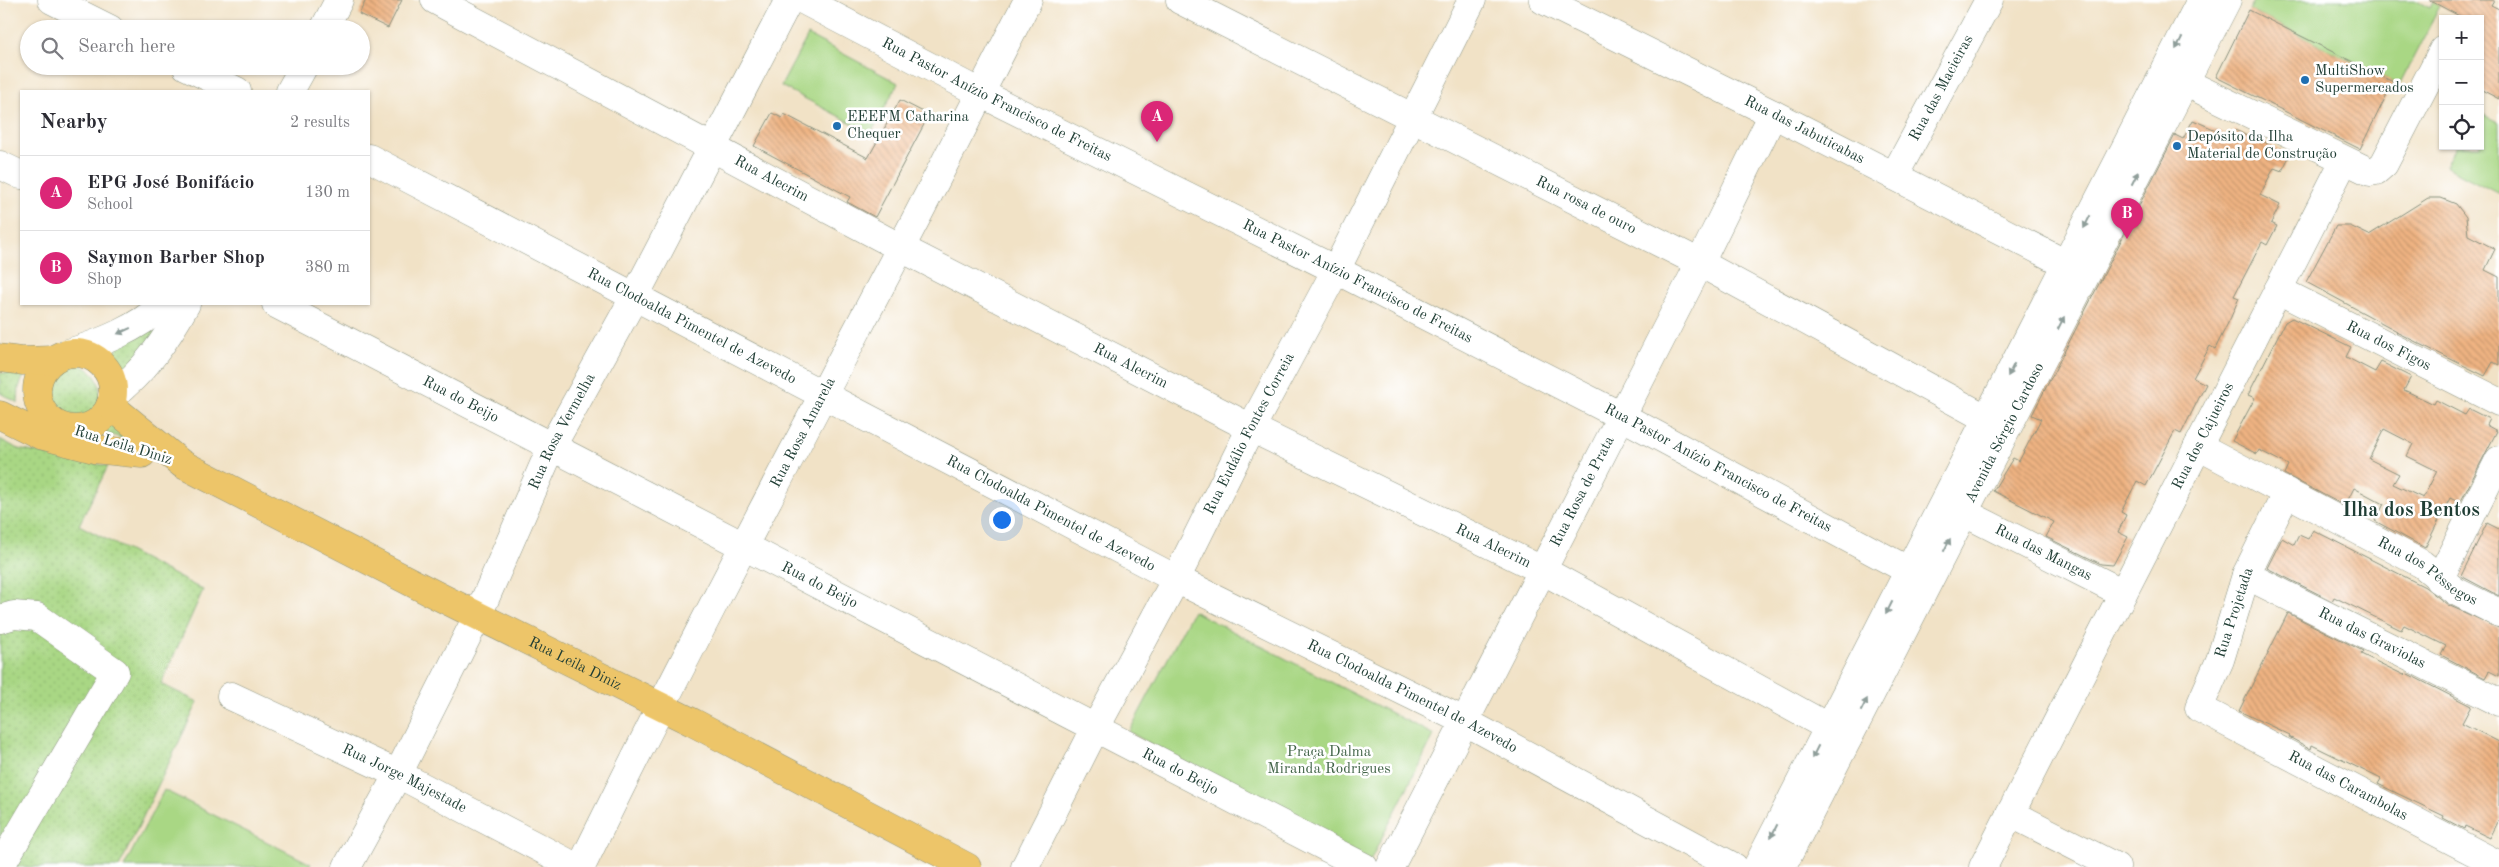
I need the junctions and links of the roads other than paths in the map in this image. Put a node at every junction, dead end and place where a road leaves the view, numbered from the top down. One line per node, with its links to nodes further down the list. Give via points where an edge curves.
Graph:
1 (52, 0): 13 (street)
2 (339, 0): 14 (street)
3 (435, 0): 24 (street, Rua Alecrim)
4 (789, 0): 24 (street, Rua Rosa Vermelha)
5 (803, 0): 21 (street, Rua Pastor Anízio Francisco de Freitas)
6 (1028, 0): 21 (street, Rua Rosa Amarela)
7 (1180, 0): 23 (street, Rua rosa de ouro)
8 (1472, 0): 23 (street, Rua Eudálio Fontes Correia)
9 (1543, 0): 22 (street, Rua das Jabuticabas)
10 (2201, 0): 18 (street, Avenida Sérgio Cardoso, one-way to 18)
11 (2227, 0): 18 (street, Avenida Sérgio Cardoso)
12 (1980, 3): 29 (street, Rua das Macieiras)
13 (92, 20)
14 (329, 20)
15 (2439, 58): 26 (street, via 2381,168 2370,172)
16 (204, 75): 19 (street)
17 (299, 75): 20 (street)
18 (2174, 77): 26 (street); 33 (street, Avenida Sérgio Cardoso)
19 (235, 90)
20 (291, 90)
21 (980, 93): 30 (street, Rua Rosa Amarela); 32 (street, Rua Pastor Anízio Francisco de Freitas)
22 (1773, 114): 29 (street, Rua das Jabuticabas); 31 (street, Rua Rosa de Prata)
23 (1412, 118): 31 (street, Rua rosa de ouro); 32 (street, Rua Eudálio Fontes Correia)
24 (711, 146): 30 (street, Rua Alecrim); 35 (street, Rua Rosa Vermelha)
25 (370, 159): 35 (street, Rua Clodoalda Pimentel de Azevedo)
26 (2344, 161): 34 (street, Rua dos Cajueiros)
27 (0, 165): 28 (street)
28 (20, 175)
29 (1894, 176): 33 (street, Rua das Jabuticabas)
30 (901, 248): 41 (street, Rua Rosa Amarela); 49 (street, Rua Alecrim)
31 (1700, 262): 46 (street, Rua Rosa de Prata); 48 (street, Rua rosa de ouro)
32 (1336, 270): 46 (street, Rua Pastor Anízio Francisco de Freitas); 49 (street, Rua Eudálio Fontes Correia)
33 (2076, 270): 48 (street, Avenida Sérgio Cardoso)
34 (2278, 290): 44 (street, Rua dos Figos); 51 (street, Rua dos Cajueiros)
35 (635, 296): 41 (street, Rua Clodoalda Pimentel de Azevedo); 50 (street, Rua Rosa Vermelha)
36 (163, 305): 39 (street, one-way to 39, via 133,327)
37 (185, 305): 43 (street, via 146,366)
38 (278, 305): 50 (street, Rua do Beijo)
39 (59, 357): 40 (main road, via 22,361); 43 (main road, via 78,353 100,363 110,378); 47 (main road, via 41,373 36,388 39,405)
40 (0, 358)
41 (822, 393): 57 (street, Rua Rosa Amarela); 61 (street, Rua Clodoalda Pimentel de Azevedo)
42 (0, 400): 47 (main road, Rua Leila Diniz)
43 (111, 401): 47 (main road, via 104,415 91,424 76,429); 54 (main road, Rua Leila Diniz)
44 (2499, 402)
45 (0, 415): 52 (main road, via 40,435 94,449)
46 (1621, 416): 58 (street, Rua Rosa de Prata); 60 (street, Rua Pastor Anízio Francisco de Freitas)
47 (57, 423): 52 (main road, Rua Leila Diniz)
48 (1996, 424): 56 (street, Avenida Sérgio Cardoso)
49 (1251, 428): 58 (street, Rua Alecrim); 61 (street, Rua Eudálio Fontes Correia)
50 (552, 446): 57 (street, Rua do Beijo); 65 (street, Rua Rosa Vermelha)
51 (2198, 446): 55 (street, Rua dos Pêssegos); 63 (street, Rua dos Cajueiros)
52 (142, 454): 54 (main road, Rua Leila Diniz)
53 (2499, 460): 62 (street)
54 (182, 464): 65 (main road, Rua Leila Diniz)
55 (2287, 492): 59 (street, Rua Projetada); 62 (street, Rua dos Pêssegos, via 2422,564)
56 (1953, 508): 60 (street, Avenida Sérgio Cardoso); 63 (street, Rua das Mangas)
57 (743, 545): 69 (street, Rua Rosa Amarela); 72 (street, Rua do Beijo)
58 (1542, 570): 71 (street, Rua Rosa de Prata); 73 (street, Rua Alecrim)
59 (2246, 575): 68 (street, Rua das Graviolas); 70 (street, Rua Projetada, via 2220,660)
60 (1918, 576): 73 (street, Avenida Sérgio Cardoso)
61 (1176, 579): 71 (street, Rua Clodoalda Pimentel de Azevedo); 72 (street, Rua Eudálio Fontes Correia)
62 (2439, 580): 64 (street, Rua dos Pêssegos)
63 (2123, 593): 76 (street, Rua dos Cajueiros)
64 (2499, 613)
65 (478, 615): 69 (main road, Rua Leila Diniz); 74 (street, Rua Rosa Vermelha)
66 (0, 619): 78 (street, via 14,615 38,617 116,672)
67 (231, 696): 74 (street, Rua Jorge Majestade)
68 (2499, 702)
69 (660, 706): 81 (street, Rua Rosa Amarela); 82 (main road, Rua Leila Diniz)
70 (2199, 708): 77 (street, Rua das Carambolas)
71 (1464, 721): 85 (street, Rua Rosa de Prata); 86 (street, Rua Clodoalda Pimentel de Azevedo)
72 (1096, 727): 83 (street, Rua Eudálio Fontes Correia); 84 (street, Rua do Beijo)
73 (1838, 733): 75 (street, Avenida Sérgio Cardoso)
74 (398, 774): 79 (street, Rua Rosa Vermelha); 80 (street, Rua Jorge Majestade)
75 (1801, 804): 87 (street, Avenida Sérgio Cardoso, one-way to 87); 88 (street, Avenida Sérgio Cardoso)
76 (2010, 813): 89 (street, Rua dos Cajueiros); 90 (street)
77 (2499, 865)
78 (0, 867)
79 (346, 867)
80 (576, 867)
81 (581, 867)
82 (967, 867)
83 (1025, 867)
84 (1364, 867)
85 (1390, 867)
86 (1734, 867)
87 (1757, 867)
88 (1782, 867)
89 (1983, 867)
90 (2116, 867)

